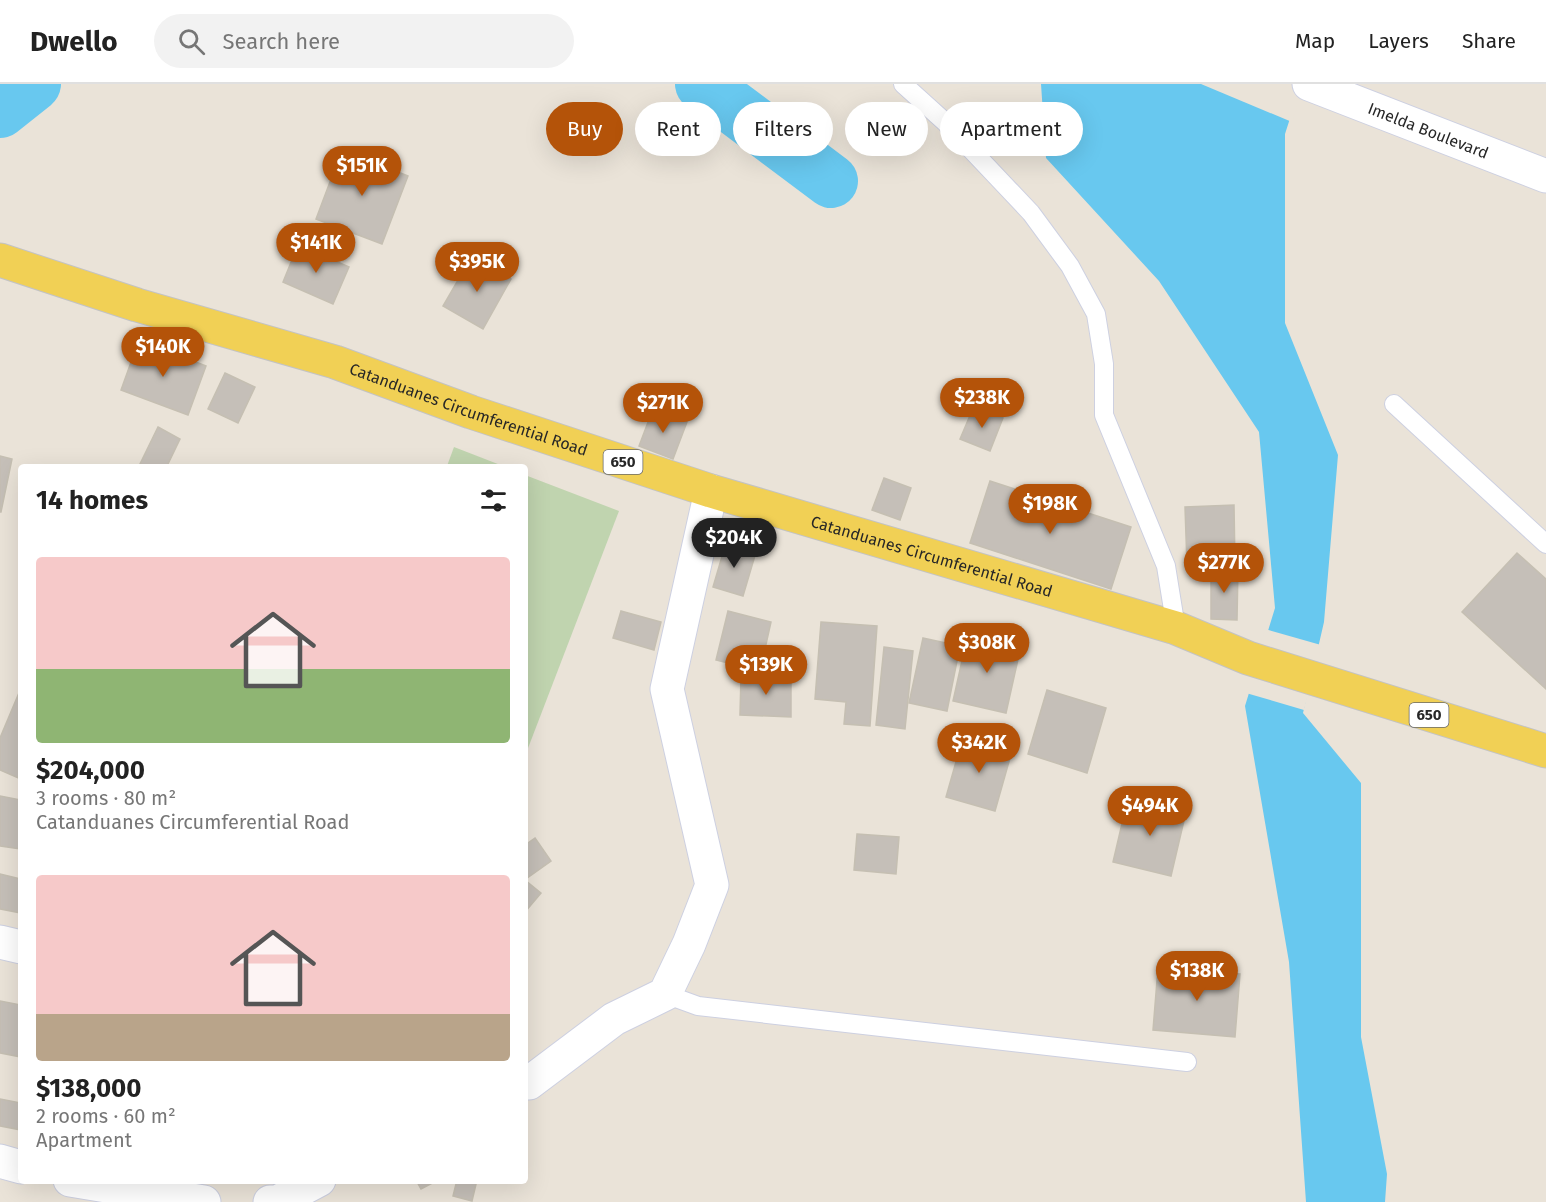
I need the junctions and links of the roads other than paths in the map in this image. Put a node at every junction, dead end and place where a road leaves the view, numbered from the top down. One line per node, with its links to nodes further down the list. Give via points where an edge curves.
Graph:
1 (903, 84): 8 (lane, via 945,122 1031,213 1070,266 1096,314 1104,364 1104,415 1166,566)
2 (1309, 84): 3 (street, Imelda Boulevard)
3 (1546, 176)
4 (0, 260): 6 (main road, Catanduanes Circumferential Road / 650, via 137,305 335,362 471,412)
5 (1394, 404): 7 (lane)
6 (711, 491): 8 (main road, Catanduanes Circumferential Road / 650); 12 (street, via 667,689 712,885)
7 (1546, 544)
8 (1176, 628): 9 (main road, Catanduanes Circumferential Road / 650, via 1248,658)
9 (1546, 751)
10 (0, 942): 11 (street)
11 (18, 946)
12 (665, 994): 13 (lane, via 698,1006); 14 (street, via 614,1019)
13 (1187, 1062)
14 (528, 1083)
15 (0, 1161): 16 (street)
16 (18, 1166)
17 (94, 1184): 19 (street)
18 (311, 1184): 20 (street)
19 (204, 1202)
20 (270, 1202)

